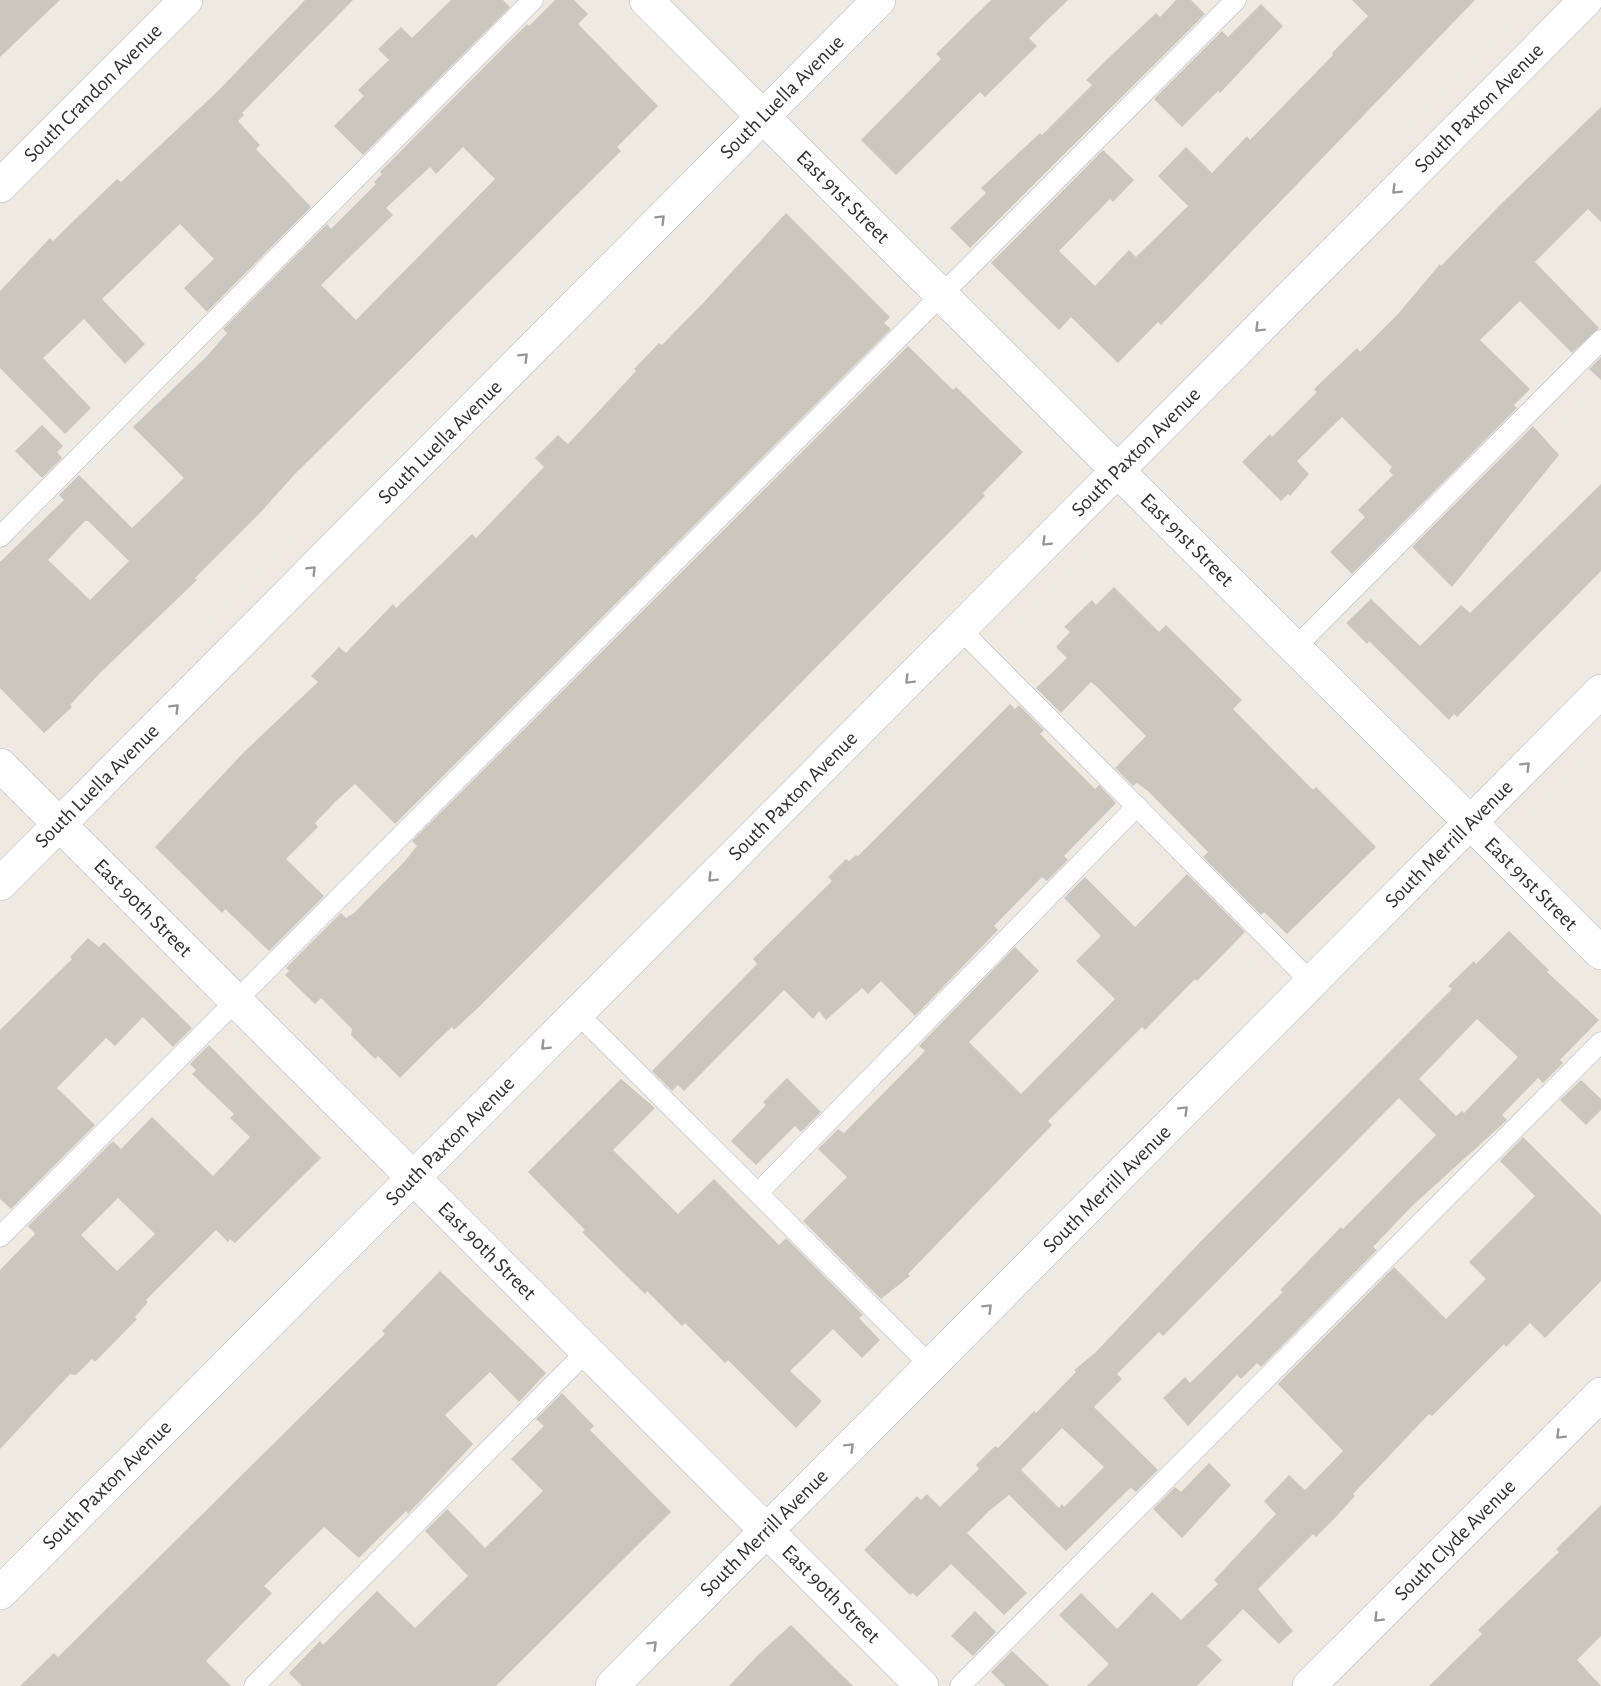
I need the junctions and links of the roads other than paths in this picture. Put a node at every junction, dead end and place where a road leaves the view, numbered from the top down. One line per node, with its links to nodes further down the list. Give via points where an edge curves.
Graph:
1 (186, 0): 8 (street, South Crandon Avenue)
2 (533, 0): 12 (lane)
3 (646, 0): 7 (street, East 91st Street)
4 (879, 0): 7 (street, South Luella Avenue)
5 (1236, 0): 9 (lane)
6 (1586, 0): 11 (street, South Paxton Avenue, one-way to 11)
7 (763, 117): 9 (street, East 91st Street); 19 (street, South Luella Avenue, one-way to 7)
8 (0, 186)
9 (941, 295): 11 (street, East 91st Street); 23 (lane)
10 (1601, 340): 14 (lane)
11 (1117, 471): 13 (street, South Paxton Avenue, one-way to 13); 14 (street, East 91st Street)
12 (0, 537)
13 (960, 629): 17 (lane); 24 (street, South Paxton Avenue, one-way to 24)
14 (1295, 648): 18 (street, East 91st Street)
15 (1601, 691): 18 (street, South Merrill Avenue, one-way to 15)
16 (0, 765): 19 (street, East 90th Street)
17 (1137, 806): 22 (lane); 27 (lane)
18 (1470, 823): 21 (street, East 91st Street); 22 (street, South Merrill Avenue)
19 (59, 824): 20 (street, South Luella Avenue); 23 (street, East 90th Street)
20 (0, 884)
21 (1601, 953)
22 (1311, 982): 30 (street, South Merrill Avenue, one-way to 22)
23 (236, 1001): 26 (street, East 90th Street); 28 (lane)
24 (577, 1013): 26 (street, South Paxton Avenue, one-way to 26); 27 (lane)
25 (1601, 1042): 37 (lane)
26 (413, 1178): 29 (street, East 90th Street); 33 (street, South Paxton Avenue)
27 (758, 1193): 30 (lane)
28 (0, 1237)
29 (586, 1351): 32 (street, East 90th Street); 34 (lane)
30 (931, 1366): 32 (street, South Merrill Avenue, one-way to 30)
31 (1601, 1394): 38 (street, South Clyde Avenue, one-way to 38)
32 (767, 1530): 35 (street, South Merrill Avenue, one-way to 32); 36 (street, East 90th Street)
33 (0, 1593)
34 (254, 1686)
35 (612, 1686)
36 (922, 1686)
37 (960, 1686)
38 (1309, 1686)

